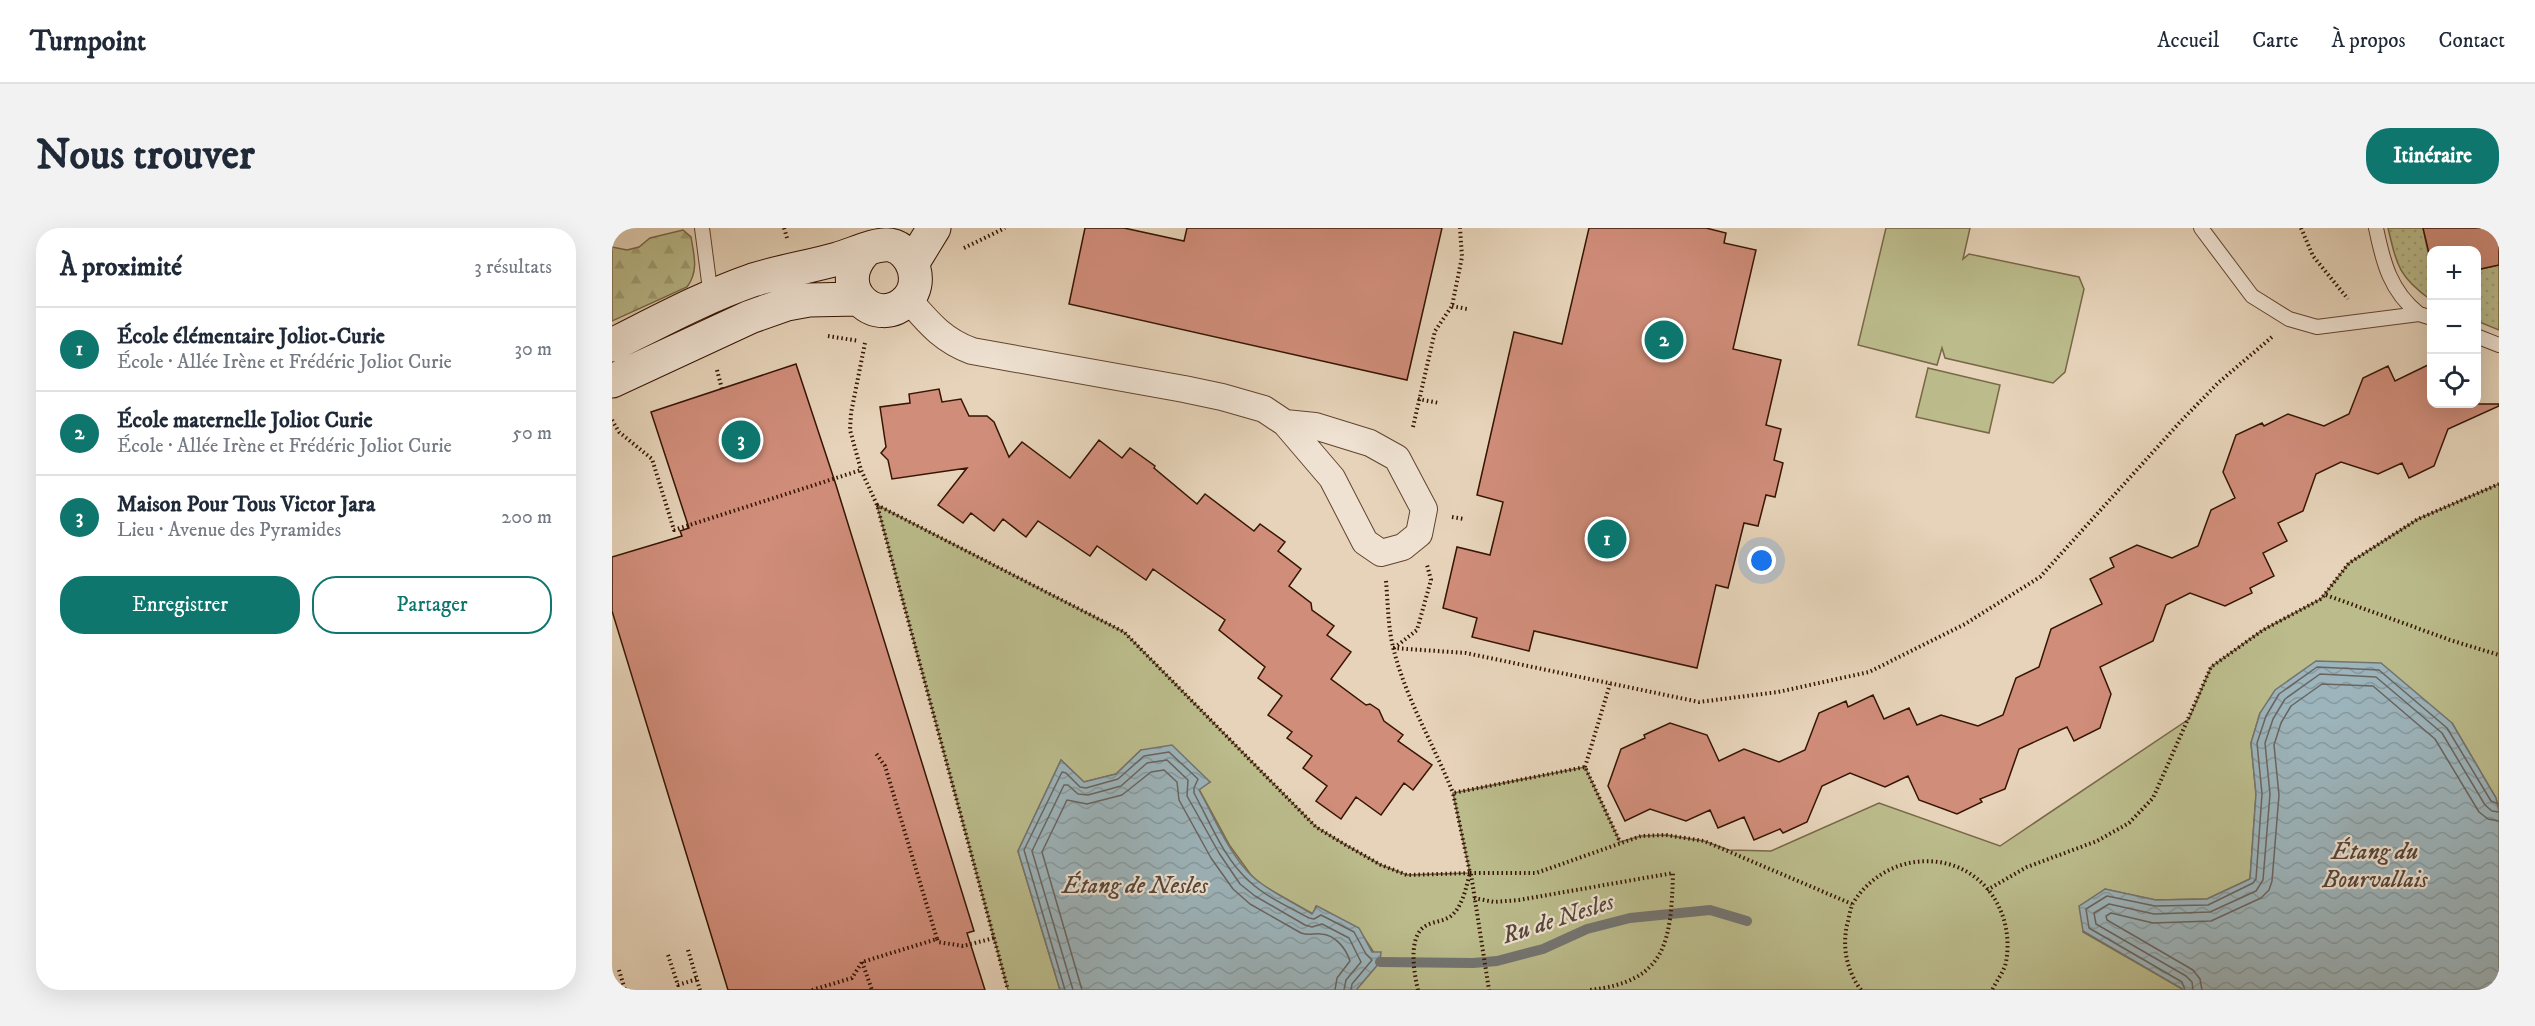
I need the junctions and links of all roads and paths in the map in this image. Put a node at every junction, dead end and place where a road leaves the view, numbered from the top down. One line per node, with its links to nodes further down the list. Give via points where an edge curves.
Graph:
1 (702, 228): 9 (lane)
2 (934, 228): 8 (main road)
3 (1460, 228): 12 (path, via 1462,257)
4 (2201, 228): 15 (lane, via 2252,296)
5 (2301, 228): 16 (path, via 2313,256)
6 (2376, 228): 14 (lane, via 2386,271 2395,289 2405,303)
7 (880, 241): 8 (main road, via 900,249); 9 (main road); 10 (main road, via 857,259 850,278)
8 (912, 264): 11 (main road, via 915,282)
9 (711, 297): 19 (main road)
10 (858, 299): 11 (main road, via 877,310 888,310); 22 (main road, via 787,304 750,317)
11 (908, 299): 27 (street, via 941,336 972,351 1222,397 1264,409)
12 (1452, 306): 13 (path); 24 (path, via 1434,331)
13 (1467, 309)
14 (2425, 316): 16 (lane)
15 (2289, 319): 16 (lane, via 2317,327); 37 (path, via 2181,421 2040,577 1965,624 1869,672 1778,692 1699,702)
16 (2366, 320)
17 (2481, 338): 20 (lane)
18 (865, 343): 29 (path, via 851,413 854,448)
19 (612, 345)
20 (2499, 345)
21 (715, 364): 23 (path)
22 (612, 381)
23 (722, 389)
24 (1418, 399): 25 (path); 28 (path)
25 (1438, 403)
26 (612, 420): 29 (path, via 619,432 652,459 675,530)
27 (1286, 423): 32 (street, via 1332,478 1365,542); 32 (street, via 1315,426 1370,443 1397,458 1424,509 1419,534 1403,547)
28 (1413, 427)
29 (861, 470): 31 (path)
30 (2499, 484): 34 (path, via 2418,519 2349,562)
31 (877, 505): 42 (path, via 1124,632 1316,827 1381,866 1407,875); 46 (path)
32 (1381, 553): 35 (path)
33 (1426, 561): 35 (path, via 1431,580 1417,630)
34 (2326, 595): 36 (path); 43 (path, via 2263,630 2211,667 2152,798 2129,823 2097,841 2027,867)
35 (1393, 648): 37 (path, via 1466,653); 40 (path, via 1417,717 1436,750)
36 (2499, 655)
37 (1610, 684): 39 (path)
38 (875, 752): 47 (path, via 885,766)
39 (1585, 767): 40 (path); 41 (path)
40 (1453, 793): 42 (path)
41 (1620, 842): 42 (path, via 1536,873); 45 (path, via 1666,835 1704,841)
42 (1470, 873): 44 (path); 58 (path, via 1459,906 1451,916 1422,928 1417,936 1414,971)
43 (1987, 890): 45 (path, via 1976,877 1950,863 1918,860 1891,868 1868,885); 62 (path, via 1999,904 2008,934 2005,966)
44 (1474, 898): 59 (path); 60 (path, via 1494,902 1519,900 1672,873 1668,939 1659,959 1614,988)
45 (1852, 904): 61 (path, via 1845,954)
46 (994, 938): 47 (path, via 963,946); 57 (path)
47 (937, 939): 50 (path)
48 (688, 950): 52 (path)
49 (668, 955): 52 (path, via 678,985)
50 (862, 962): 55 (path, via 852,978); 56 (path)
51 (619, 970): 53 (path)
52 (697, 979): 54 (path)
53 (625, 990)
54 (700, 990)
55 (812, 990)
56 (872, 990)
57 (1008, 990)
58 (1418, 990)
59 (1489, 990)
60 (1589, 990)
61 (1861, 990)
62 (1992, 990)

